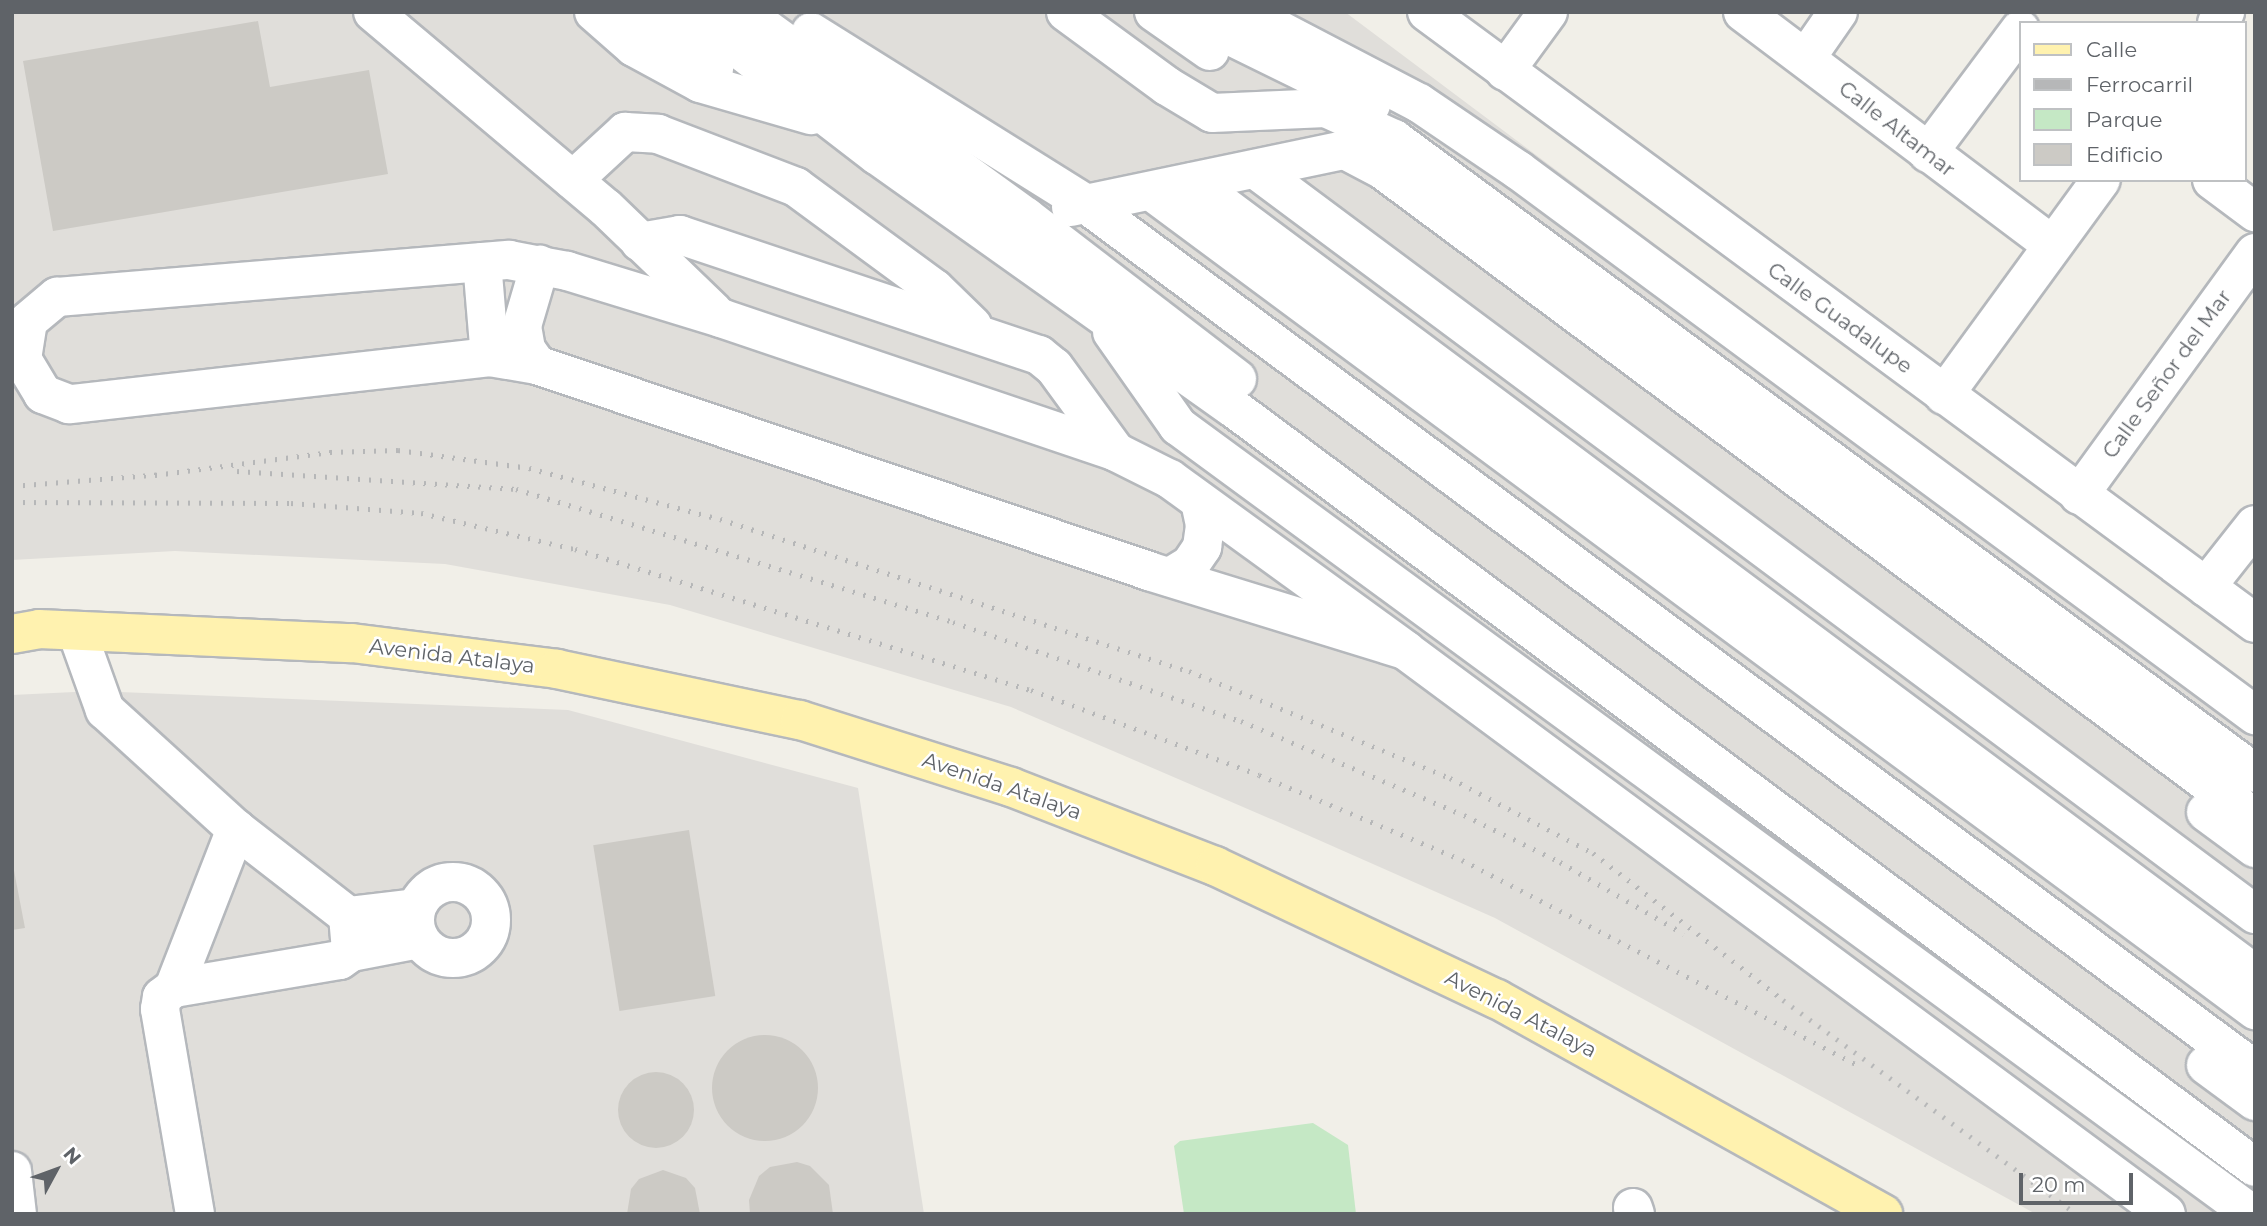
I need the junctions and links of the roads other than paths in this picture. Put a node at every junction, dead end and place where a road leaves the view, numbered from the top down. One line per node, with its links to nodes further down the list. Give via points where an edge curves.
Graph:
1 (373, 12): 26 (street)
2 (594, 12): 19 (street, via 634,47 700,83)
3 (640, 12): 19 (street)
4 (691, 12): 23 (street)
5 (743, 12): 22 (street)
6 (1066, 12): 21 (street, via 1212,113)
7 (1106, 12): 21 (street, via 1182,68)
8 (1154, 12): 20 (street, via 1202,47)
9 (1192, 12): 55 (street, via 1212,27 1407,122 1508,191)
10 (1244, 12): 54 (street, via 1419,103 1518,170)
11 (1427, 12): 18 (street, Calle Guadalupe)
12 (1548, 12): 18 (street)
13 (1743, 12): 17 (street, Calle Altamar)
14 (1838, 12): 17 (street)
15 (809, 19): 22 (street)
16 (2018, 33): 24 (street)
17 (1806, 58): 24 (street, Calle Altamar)
18 (1505, 71): 43 (street, Calle Guadalupe)
19 (757, 99): 23 (street)
20 (1326, 108): 21 (street); 56 (street, via 1394,138 1450,178)
21 (1265, 111)
22 (913, 113): 30 (street); 30 (street)
23 (830, 120): 32 (street)
24 (1928, 153): 34 (street, Calle Altamar)
25 (1254, 169): 29 (street); 57 (street, via 1345,150 1383,170); 59 (street); 60 (street); 61 (street); 64 (street); 65 (street)
26 (573, 180): 33 (street); 40 (street, via 625,132 658,134 796,187 935,289)
27 (2099, 182): 34 (street)
28 (2215, 182): 31 (street)
29 (1151, 191): 30 (street); 67 (street)
30 (1070, 208): 32 (street); 68 (street, via 1303,332); 69 (street); 70 (street); 71 (street, via 1245,386)
31 (2255, 212)
32 (980, 227): 38 (street)
33 (640, 242): 39 (street); 40 (street, via 680,235)
34 (2052, 245): 43 (street)
35 (2254, 256): 45 (street, Calle Señor del Mar)
36 (482, 262): 37 (street); 41 (street); 41 (street, via 57,297 28,321 22,359 43,394 69,404)
37 (540, 265): 39 (street); 42 (street, via 522,327 526,349)
38 (1094, 307): 72 (street); 78 (street, via 1178,426)
39 (721, 318): 44 (street)
40 (979, 332): 44 (street, via 1039,355 1054,367)
41 (489, 357): 42 (street)
42 (537, 365): 48 (street)
43 (1944, 395): 45 (street, Calle Guadalupe)
44 (1116, 452): 46 (street, via 1170,480)
45 (2079, 495): 49 (street, Calle Guadalupe)
46 (1200, 502): 48 (street, via 1205,526 1202,547 1191,565); 53 (street)
47 (2255, 525): 49 (street)
48 (1170, 577): 53 (street)
49 (2206, 587): 50 (street, Calle Guadalupe)
50 (2255, 623)
51 (21, 629): 52 (main road, Avenida Atalaya)
52 (77, 632): 58 (street, via 105,710); 76 (main road, Avenida Atalaya, via 352,643 557,669 800,720 1012,787 1215,866 1497,999)
53 (1405, 650): 77 (street)
54 (2255, 715)
55 (2255, 743)
56 (2255, 773)
57 (2255, 818)
58 (236, 829): 63 (street); 66 (street)
59 (2255, 848)
60 (2255, 884)
61 (2255, 914)
62 (418, 923): 63 (street)
63 (349, 934): 66 (street, via 340,960)
64 (2255, 944)
65 (2255, 974)
66 (174, 988): 75 (street, via 162,997 160,1009)
67 (2255, 1010)
68 (2255, 1040)
69 (2255, 1070)
70 (2255, 1101)
71 (2255, 1136)
72 (2255, 1167)
73 (12, 1171): 74 (street)
74 (17, 1214)
75 (195, 1214)
76 (1883, 1214)
77 (2166, 1214)
78 (2252, 1214)

